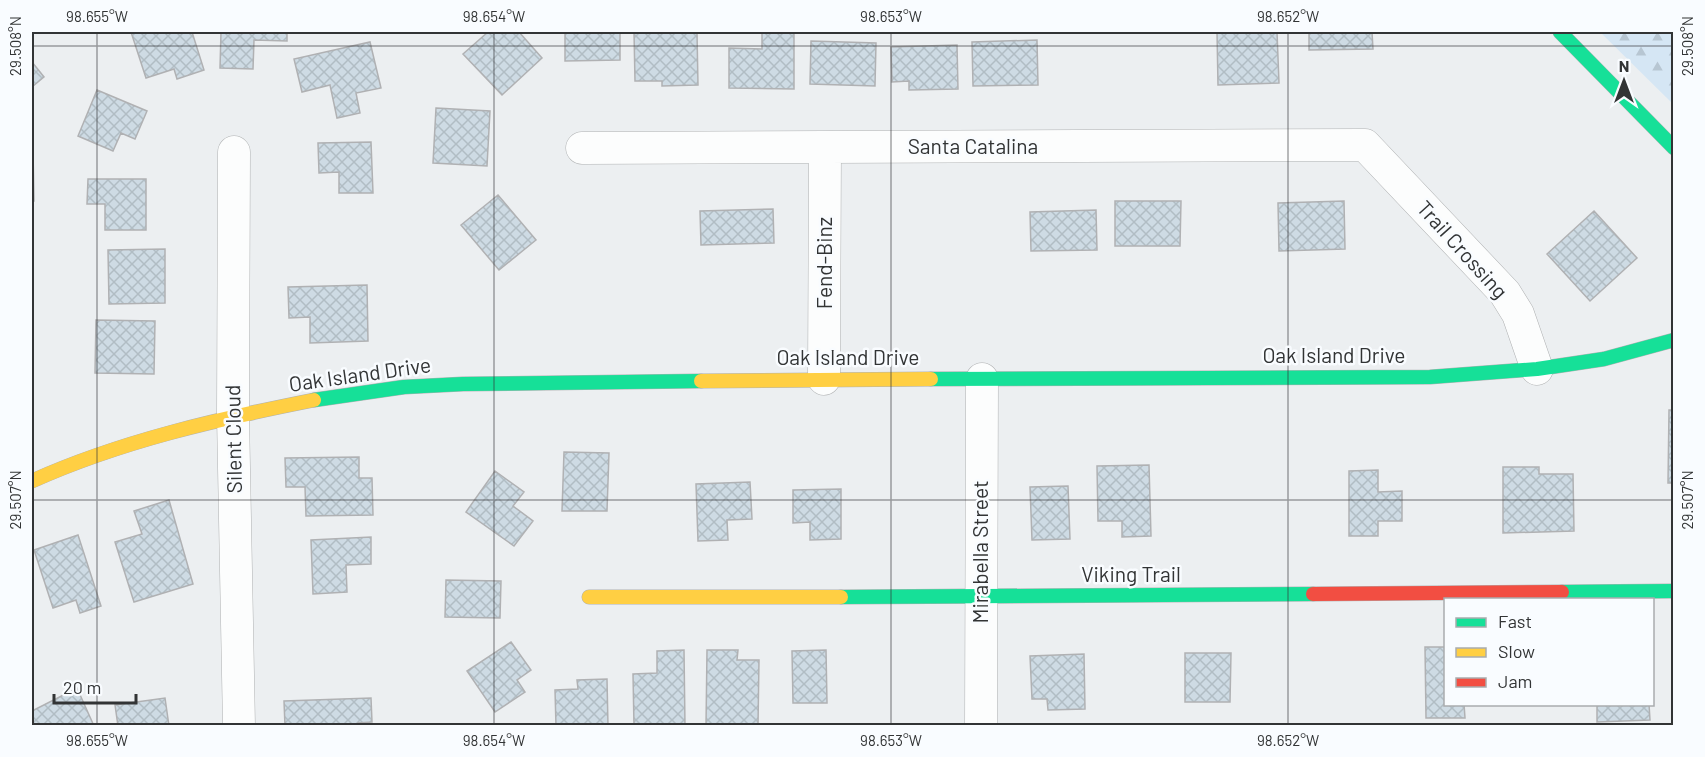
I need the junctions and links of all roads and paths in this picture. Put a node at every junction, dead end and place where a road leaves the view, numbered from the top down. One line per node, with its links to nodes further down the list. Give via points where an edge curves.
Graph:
1 (1560, 32): 5 (street)
2 (1365, 145): 4 (street, Santa Catalina); 8 (street, Trail Crossing, via 1505,293 1518,314)
3 (582, 148): 4 (street, Santa Catalina)
4 (825, 148): 9 (street, Fend-Binz)
5 (1674, 148)
6 (234, 152): 11 (street, Silent Cloud)
7 (1674, 340): 8 (street, Oak Island Drive, via 1604,358)
8 (1537, 369): 10 (street, Oak Island Drive, via 1430,377)
9 (824, 378): 10 (street, Oak Island Drive); 11 (street, Oak Island Drive, via 439,385 338,395)
10 (981, 378): 15 (street, Mirabella Street)
11 (233, 416): 12 (street, Oak Island Drive, via 74,462); 16 (street, Silent Cloud)
12 (32, 481)
13 (1674, 591): 15 (street, Viking Trail)
14 (589, 597): 15 (street, Viking Trail)
15 (981, 597): 17 (street, Mirabella Street)
16 (239, 726)
17 (981, 726)

